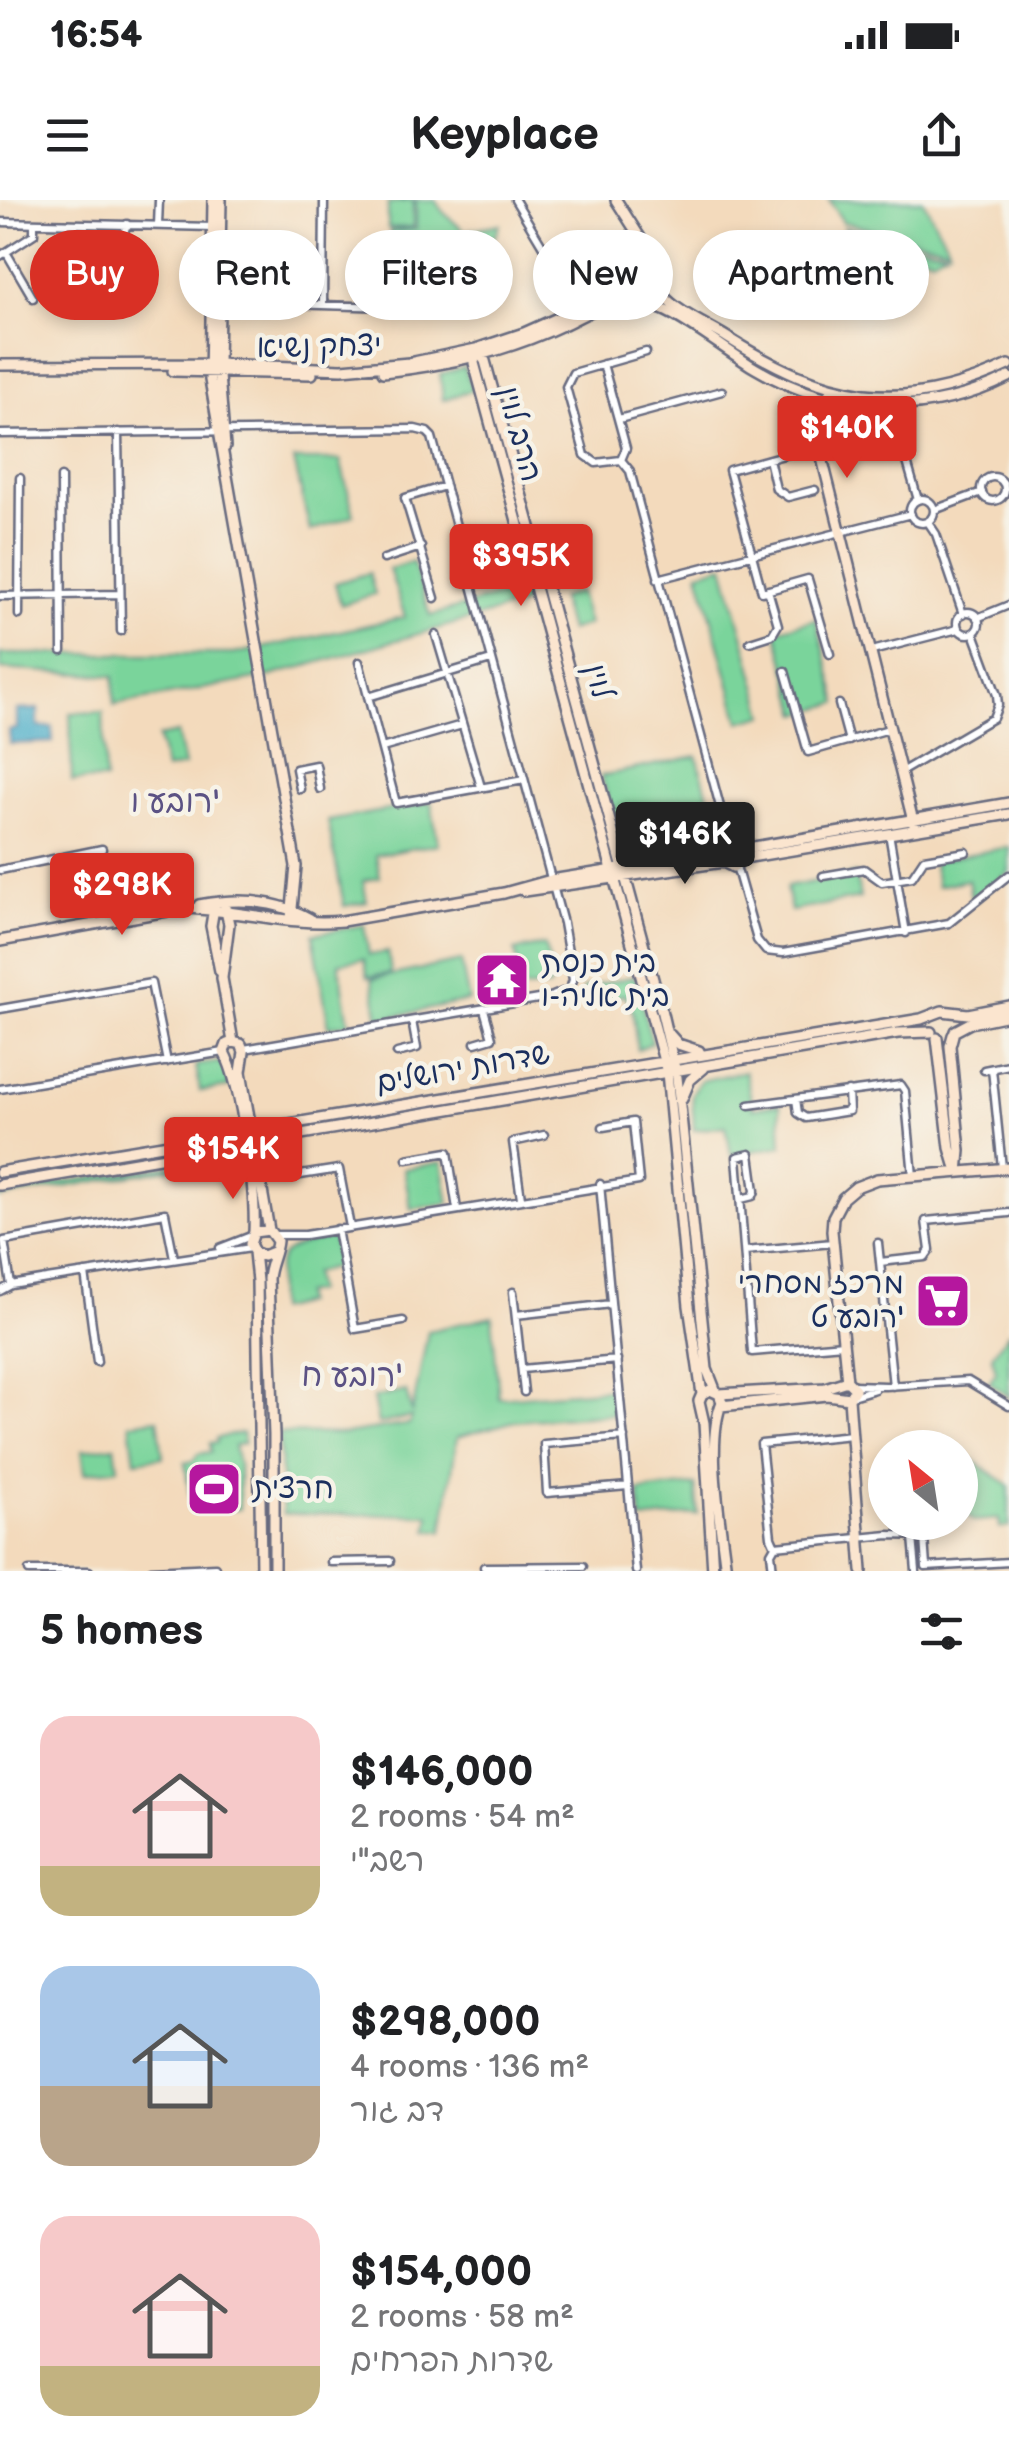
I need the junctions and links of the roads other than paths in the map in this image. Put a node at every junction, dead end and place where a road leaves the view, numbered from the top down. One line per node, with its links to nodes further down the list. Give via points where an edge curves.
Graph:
1 (159, 200): 10 (street)
2 (213, 200): 11 (street)
3 (220, 200): 11 (street)
4 (324, 200): 14 (street)
5 (514, 200): 16 (street)
6 (616, 200): 15 (street)
7 (0, 222): 8 (street)
8 (34, 222): 9 (street); 17 (street, via 34,234)
9 (127, 224): 10 (street); 12 (street)
10 (158, 225): 11 (street)
11 (216, 227): 13 (street)
12 (125, 230)
13 (216, 230)
14 (324, 230)
15 (634, 230)
16 (533, 231)
17 (3, 254): 18 (street)
18 (30, 294)
19 (673, 302): 41 (street)
20 (673, 316): 40 (street)
21 (212, 320): 25 (street)
22 (214, 320): 34 (street)
23 (552, 320): 28 (street)
24 (572, 320): 26 (street, יצחק נשיא)
25 (209, 346): 31 (street); 34 (street)
26 (498, 352): 28 (street, יצחק נשיא); 36 (street)
27 (646, 352): 30 (street)
28 (477, 354): 29 (street, יצחק נשיא); 34 (street, via 342,370); 36 (street, הרב לוין)
29 (457, 362): 35 (street, יצחק נשיא, via 358,374); 36 (street)
30 (603, 364): 44 (street); 51 (street, via 573,374 566,387 585,455 596,463)
31 (191, 365): 33 (street, יצחק נשיא); 34 (street, יצחק נשיא)
32 (1009, 366): 41 (street, via 934,392)
33 (0, 367): 34 (street, יצחק נשיא)
34 (214, 369): 35 (street, יצחק נשיא); 39 (street); 45 (street)
35 (239, 373): 39 (street)
36 (482, 373): 105 (street, הרב לוין); 107 (street, לוין)
37 (1006, 381): 42 (street, via 919,405)
38 (722, 391): 44 (street)
39 (221, 392): 45 (street)
40 (808, 393): 41 (street); 43 (street)
41 (831, 395): 42 (street); 43 (street)
42 (854, 404): 43 (street)
43 (826, 414): 61 (street, via 821,454)
44 (619, 420): 51 (street)
45 (222, 431): 46 (street); 54 (street, via 427,432); 118 (street)
46 (118, 432): 47 (street); 67 (street)
47 (0, 434)
48 (899, 434): 57 (street)
49 (806, 450): 50 (street)
50 (769, 459): 55 (street, via 776,489 788,497); 63 (street, via 729,470)
51 (622, 460): 65 (street)
52 (61, 477): 68 (street)
53 (20, 478): 70 (street)
54 (445, 486): 62 (street, via 405,498); 84 (street)
55 (815, 490)
56 (982, 492): 58 (street)
57 (918, 500): 58 (street); 59 (street)
58 (934, 510): 60 (street)
59 (911, 514): 60 (street); 61 (street)
60 (928, 522): 73 (street)
61 (840, 530): 63 (street); 82 (street)
62 (421, 547): 64 (street); 71 (street)
63 (751, 554): 65 (street); 66 (street, via 762,592)
64 (384, 559)
65 (658, 579): 103 (street)
66 (768, 590): 80 (street, via 778,625 772,636); 83 (street, via 808,579)
67 (120, 594): 68 (street); 77 (street)
68 (62, 595): 70 (street); 81 (street)
69 (0, 596): 70 (street)
70 (19, 596): 74 (street)
71 (435, 598)
72 (1009, 605): 75 (street)
73 (963, 614): 75 (street); 76 (street)
74 (19, 615)
75 (977, 618): 78 (street)
76 (958, 629): 78 (street); 82 (street)
77 (121, 631)
78 (974, 632): 94 (street, via 998,705 993,718)
79 (436, 635): 87 (street)
80 (750, 642)
81 (62, 651)
82 (872, 651): 91 (street)
83 (830, 654)
84 (492, 660): 87 (street); 95 (street)
85 (359, 662): 88 (street)
86 (785, 671): 92 (street, via 808,752)
87 (448, 673): 88 (street); 90 (street)
88 (368, 697): 93 (street)
89 (839, 704): 92 (street)
90 (462, 725): 93 (street); 96 (street)
91 (890, 729): 92 (street); 94 (street)
92 (849, 740)
93 (381, 748): 96 (street, via 396,803)
94 (901, 772): 101 (street)
95 (524, 780): 96 (street); 117 (street)
96 (481, 787)
97 (300, 789): 98 (street, via 296,769 316,765)
98 (320, 790)
99 (1009, 803): 101 (street)
100 (1009, 814): 101 (street)
101 (914, 824): 102 (street); 109 (street)
102 (889, 834): 109 (street); 116 (street)
103 (730, 844): 108 (street); 109 (street)
104 (102, 849): 110 (street)
105 (607, 852): 112 (street); 113 (street, הרב לוין)
106 (966, 852): 116 (street, via 924,859 912,878)
107 (619, 854): 111 (street); 113 (street, לוין)
108 (722, 857): 109 (street); 111 (street)
109 (741, 858): 129 (street, via 757,940 766,951)
110 (0, 870)
111 (643, 870): 113 (street); 119 (street)
112 (593, 873): 113 (street); 117 (street)
113 (618, 874): 117 (street); 119 (street, לוין); 139 (street)
114 (1009, 874): 129 (street, via 949,923)
115 (824, 876): 116 (street, via 864,869 882,882)
116 (897, 880): 129 (street)
117 (552, 884): 126 (street, via 342,921); 133 (street, via 573,971 570,989)
118 (296, 890): 121 (street); 126 (street)
119 (631, 899): 139 (street, לוין)
120 (216, 905): 121 (street); 122 (street); 123 (street); 124 (street); 128 (street)
121 (277, 905): 126 (street)
122 (181, 908): 123 (street); 130 (street)
123 (197, 908): 128 (street)
124 (228, 910): 125 (street); 127 (street)
125 (243, 912): 126 (street); 127 (street)
126 (292, 914)
127 (229, 924): 131 (street)
128 (211, 926): 131 (street)
129 (906, 932)
130 (0, 939)
131 (222, 978): 142 (street)
132 (1009, 1006): 135 (street)
133 (484, 1008): 138 (street); 143 (street, via 492,1038)
134 (0, 1010): 149 (street, via 152,983)
135 (952, 1014): 136 (street); 140 (street)
136 (932, 1015): 141 (street); 144 (street, שדרות ירושלים)
137 (1009, 1016): 140 (street)
138 (412, 1020): 145 (street, via 417,1048); 146 (street)
139 (661, 1031): 144 (street, via 689,1050); 148 (street); 151 (street, via 654,1051)
140 (954, 1033): 141 (street); 170 (street)
141 (934, 1035): 150 (street, via 898,1033); 170 (street)
142 (233, 1042): 146 (street); 147 (street)
143 (475, 1043)
144 (707, 1052): 148 (street, שדרות ירושלים)
145 (397, 1053)
146 (243, 1054): 147 (street); 161 (street)
147 (227, 1056): 149 (street); 161 (street)
148 (668, 1059): 151 (street, שדרות ירושלים); 153 (street)
149 (167, 1062): 155 (street)
150 (714, 1064): 153 (street); 160 (street, via 690,1080)
151 (628, 1066): 163 (street, שדרות ירושלים)
152 (1009, 1066): 172 (street, via 988,1070)
153 (671, 1072): 154 (street); 157 (street); 160 (street)
154 (634, 1078): 157 (street, via 657,1080); 167 (street)
155 (0, 1090)
156 (848, 1091): 158 (street); 158 (street, via 849,1112 806,1118); 179 (street, via 902,1086)
157 (670, 1096): 214 (street)
158 (796, 1098): 159 (street)
159 (749, 1105)
160 (681, 1106): 213 (street, via 707,1369)
161 (245, 1114): 163 (street); 164 (street); 165 (street)
162 (603, 1126): 181 (street, via 633,1122 639,1181)
163 (270, 1127): 164 (street, שדרות ירושלים)
164 (248, 1131): 165 (street, שדרות ירושלים); 168 (street)
165 (226, 1134): 175 (street, שדרות ירושלים)
166 (544, 1136): 182 (street, via 513,1142)
167 (283, 1137): 168 (street); 173 (street)
168 (250, 1142): 169 (street); 173 (street)
169 (218, 1148): 173 (street); 180 (street)
170 (955, 1149): 174 (street); 176 (street); 177 (street)
171 (407, 1159): 184 (street, via 448,1152)
172 (1006, 1168): 174 (street)
173 (253, 1169): 188 (street); 189 (street)
174 (980, 1170): 176 (street)
175 (0, 1172)
176 (958, 1172): 177 (street)
177 (937, 1174): 179 (street)
178 (294, 1176): 186 (street, via 339,1169)
179 (913, 1176): 191 (street, via 867,1182 843,1198 833,1218)
180 (0, 1184)
181 (600, 1184): 182 (street); 203 (street)
182 (522, 1198): 184 (street)
183 (740, 1199): 183 (street, via 738,1157 750,1154 754,1196); 195 (street)
184 (457, 1209): 186 (street)
185 (1009, 1213): 198 (street, via 926,1221 925,1257)
186 (350, 1227): 187 (street)
187 (337, 1229): 190 (street); 205 (street, via 355,1329)
188 (272, 1232): 189 (street); 190 (street); 194 (street)
189 (253, 1234): 193 (street); 196 (street)
190 (305, 1235): 194 (street)
191 (833, 1243): 195 (street); 206 (street)
192 (878, 1243): 198 (street)
193 (252, 1250): 194 (street, via 264,1256); 196 (street); 239 (street)
194 (275, 1250): 240 (street, via 268,1302)
195 (745, 1251): 206 (street, via 752,1352)
196 (193, 1255): 197 (street)
197 (174, 1258): 199 (street); 200 (street, via 166,1212 4,1241)
198 (880, 1262): 210 (street)
199 (84, 1273): 200 (street); 208 (street)
200 (11, 1285): 201 (street)
201 (0, 1291)
202 (513, 1292): 204 (street)
203 (612, 1304): 204 (street); 207 (street)
204 (516, 1315): 209 (street)
205 (403, 1320)
206 (843, 1344): 211 (street)
207 (617, 1360): 209 (street); 219 (street)
208 (97, 1362)
209 (522, 1369): 212 (street)
210 (890, 1386): 211 (street); 215 (street, via 968,1381)
211 (846, 1390): 213 (street); 217 (street); 218 (street)
212 (524, 1392)
213 (717, 1393): 214 (street); 217 (street)
214 (702, 1394): 216 (street)
215 (1009, 1406)
216 (700, 1408): 217 (street, via 710,1414); 242 (street)
217 (719, 1408): 243 (street, via 715,1447)
218 (852, 1435): 222 (street); 225 (street, via 760,1444)
219 (624, 1437): 220 (street); 220 (street, via 544,1444 547,1493)
220 (628, 1486): 241 (street)
221 (868, 1538): 222 (street)
222 (859, 1539): 225 (street); 245 (street)
223 (918, 1540): 246 (street)
224 (919, 1540): 232 (street, via 926,1567)
225 (775, 1546): 244 (street)
226 (331, 1562): 229 (street)
227 (390, 1562): 229 (street)
228 (1009, 1562): 232 (street)
229 (365, 1566)
230 (583, 1566): 234 (street)
231 (484, 1567): 234 (street)
232 (976, 1567)
233 (215, 1568): 236 (street)
234 (540, 1569)
235 (152, 1570): 236 (street)
236 (175, 1570)
237 (29, 1571): 238 (street)
238 (89, 1571)
239 (261, 1571)
240 (274, 1571)
241 (636, 1571)
242 (713, 1571)
243 (726, 1571)
244 (773, 1571)
245 (862, 1571)
246 (916, 1571)

